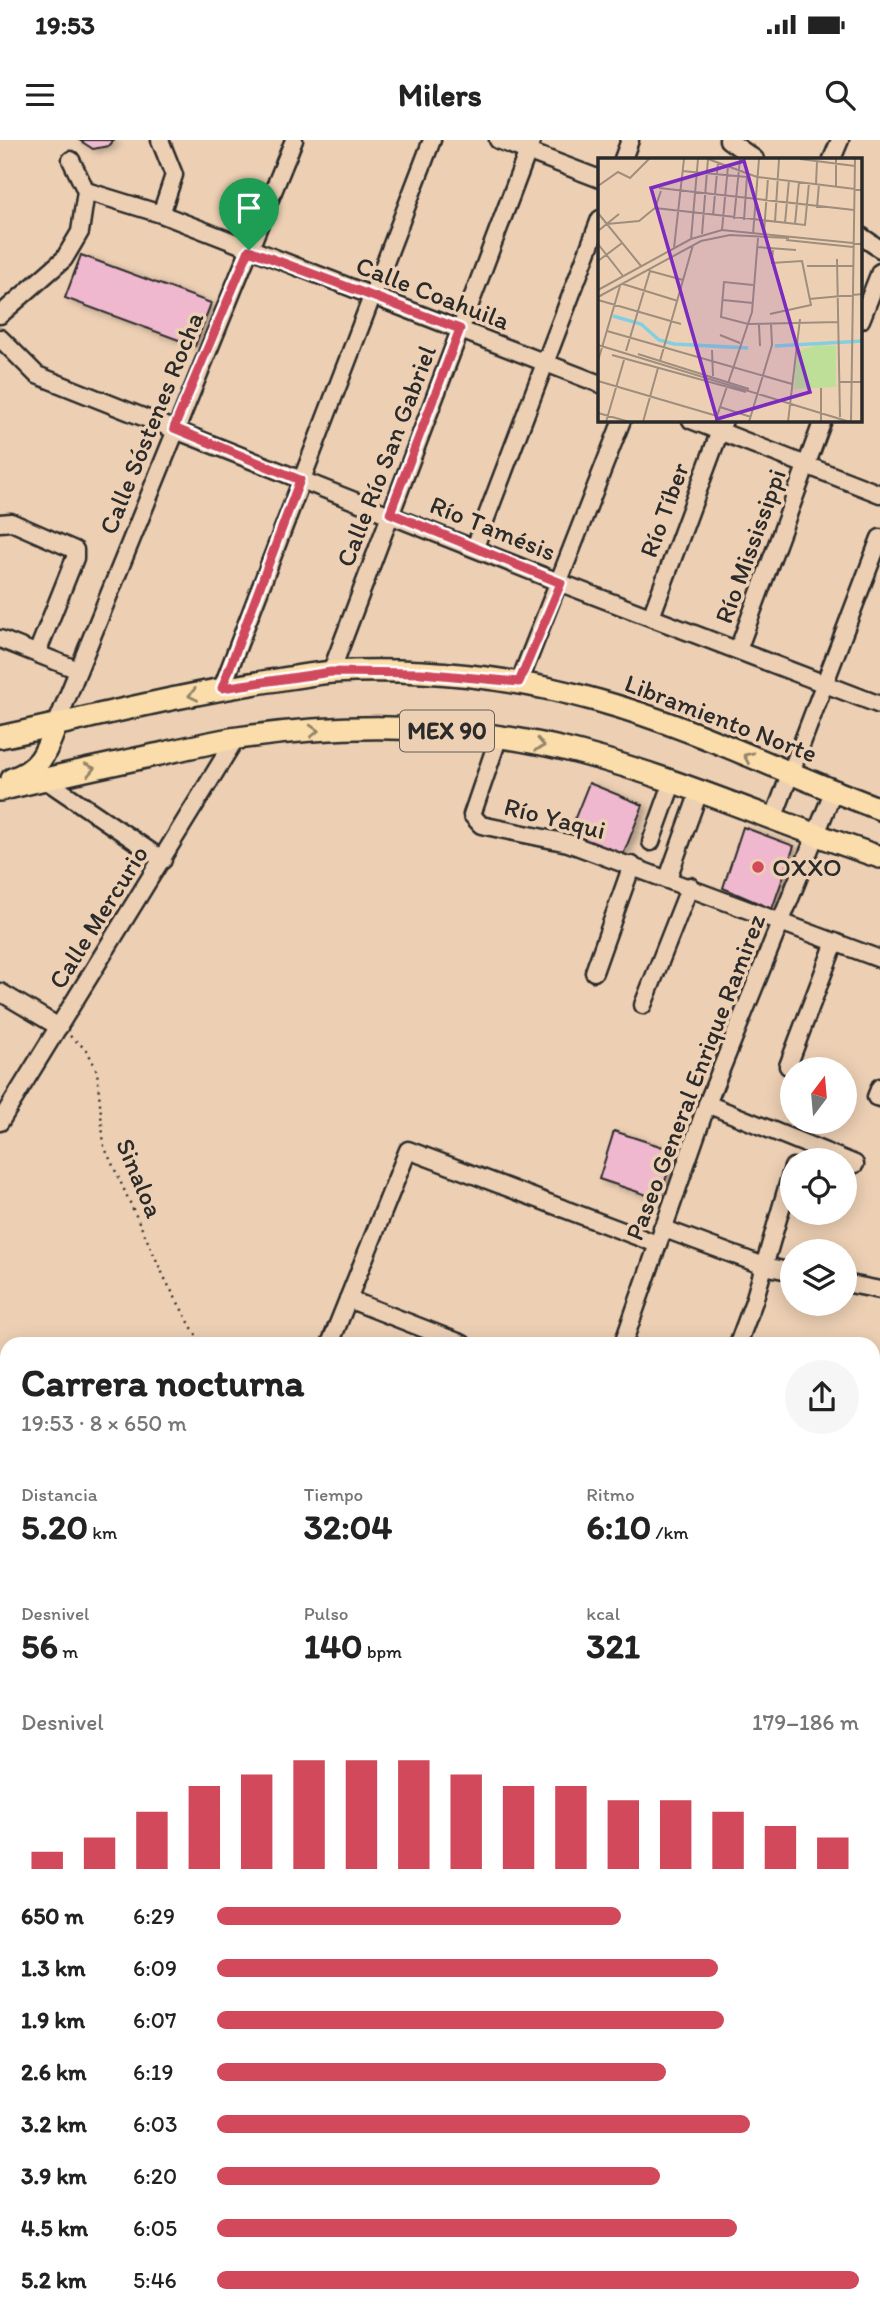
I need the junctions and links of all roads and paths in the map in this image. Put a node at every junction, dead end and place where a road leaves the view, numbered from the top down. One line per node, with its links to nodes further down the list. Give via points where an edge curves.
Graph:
1 (160, 140): 16 (street, via 174,175)
2 (294, 140): 20 (street, Calle Sóstenes Rocha)
3 (432, 140): 23 (street)
4 (498, 140): 8 (street)
5 (630, 140): 9 (street)
6 (840, 140): 12 (street)
7 (730, 141): 10 (street); 11 (street)
8 (530, 146): 14 (street); 26 (street, Calle Río San Gabriel)
9 (623, 158)
10 (725, 158)
11 (754, 158)
12 (832, 158)
13 (71, 160): 15 (street)
14 (598, 178)
15 (86, 191): 16 (street, Calle Coahuila); 25 (street, via 80,232 64,259)
16 (161, 214): 20 (street, Calle Coahuila)
17 (598, 224): 28 (street)
18 (862, 237): 19 (street)
19 (880, 249)
20 (249, 250): 23 (street, Calle Coahuila); 34 (street, Calle Sóstenes Rocha)
21 (880, 272): 22 (street)
22 (867, 285): 24 (street)
23 (373, 297): 26 (street, Calle Coahuila); 36 (street)
24 (862, 314)
25 (0, 315)
26 (460, 329): 28 (street, Calle Coahuila); 38 (street, Calle Río San Gabriel)
27 (0, 338): 34 (street, Río Tamésis, via 37,374)
28 (544, 362): 29 (street, Calle Coahuila); 41 (street)
29 (598, 383)
30 (621, 422): 42 (street)
31 (701, 422): 33 (street)
32 (822, 422): 35 (street, Río Mississippi)
33 (722, 426): 35 (street); 43 (street, Río Tíber)
34 (174, 428): 36 (street, Río Tamésis); 47 (street, Calle Sóstenes Rocha)
35 (806, 465): 37 (street); 45 (street, Río Mississippi)
36 (300, 480): 38 (street, Río Tamésis); 51 (street)
37 (880, 495)
38 (390, 513): 41 (street, Río Tamésis); 48 (street, Calle Río San Gabriel)
39 (0, 523): 46 (street, via 10,522 75,550)
40 (880, 538): 50 (street)
41 (475, 547): 42 (street, Río Tamésis)
42 (561, 583): 43 (street, Río Tamésis); 49 (street)
43 (651, 617): 45 (street, Río Tamésis)
44 (0, 639): 46 (street)
45 (738, 650): 50 (street, Río Tamésis)
46 (37, 653): 47 (street)
47 (78, 670): 53 (street, Calle Sóstenes Rocha)
48 (331, 672): 49 (main road, Libramiento Norte / MEX 90, via 421,673); 51 (main road, Libramiento Norte / MEX 90)
49 (519, 682): 57 (main road, Libramiento Norte / MEX 90, one-way to 49, via 682,727 598,700)
50 (824, 683): 52 (street, Río Tamésis); 57 (street)
51 (222, 688): 53 (main road, Libramiento Norte / MEX 90, one-way to 53)
52 (880, 705)
53 (56, 725): 55 (main road, Libramiento Norte / MEX 90); 60 (main road, via 44,759 31,772)
54 (499, 736): 56 (main road, MEX 90, one-way to 54, via 415,729); 59 (main road, MEX 90, one-way to 59, via 578,752); 70 (street, Río Yaqui, via 472,815 481,825 568,843)
55 (0, 737)
56 (236, 738): 58 (main road, MEX 90, one-way to 56); 69 (street, Calle Mercurio)
57 (790, 775): 63 (main road, Libramiento Norte / MEX 90); 65 (street)
58 (44, 779): 61 (main road, MEX 90); 69 (street)
59 (673, 781): 62 (main road, MEX 90); 67 (street)
60 (0, 782)
61 (0, 790)
62 (699, 792): 65 (main road, MEX 90); 71 (street)
63 (833, 792): 64 (main road, Libramiento Norte / MEX 90); 66 (street, Paseo General Enrique Ramirez)
64 (880, 809)
65 (773, 819): 66 (main road, MEX 90)
66 (815, 836): 68 (main road, MEX 90); 73 (street, Paseo General Enrique Ramirez)
67 (651, 842)
68 (880, 857)
69 (163, 860): 79 (street, Calle Mercurio)
70 (632, 865): 71 (street, Río Yaqui); 76 (street)
71 (668, 878): 72 (street, Río Yaqui)
72 (691, 886): 73 (street, Río Yaqui); 78 (street)
73 (780, 921): 74 (street, Río Yaqui); 81 (street, Paseo General Enrique Ramirez)
74 (835, 942): 75 (street, Río Yaqui); 80 (street)
75 (880, 959)
76 (594, 972)
77 (0, 992): 79 (street)
78 (643, 1005)
79 (59, 1027): 82 (street, Calle Mercurio); 93 (path, Sinaloa, via 88,1050 97,1071 104,1146)
80 (791, 1057)
81 (707, 1104): 83 (street); 87 (street, Paseo General Enrique Ramirez)
82 (0, 1122)
83 (800, 1142): 84 (street); 85 (street)
84 (798, 1148)
85 (815, 1148)
86 (780, 1211): 88 (street)
87 (659, 1236): 88 (street); 92 (street, via 408,1150); 96 (street, Paseo General Enrique Ramirez)
88 (764, 1266): 89 (street); 97 (street)
89 (780, 1269)
90 (857, 1285): 91 (street)
91 (880, 1290)
92 (348, 1299): 94 (street); 95 (street)
93 (197, 1337)
94 (333, 1337)
95 (445, 1337)
96 (625, 1337)
97 (740, 1337)

